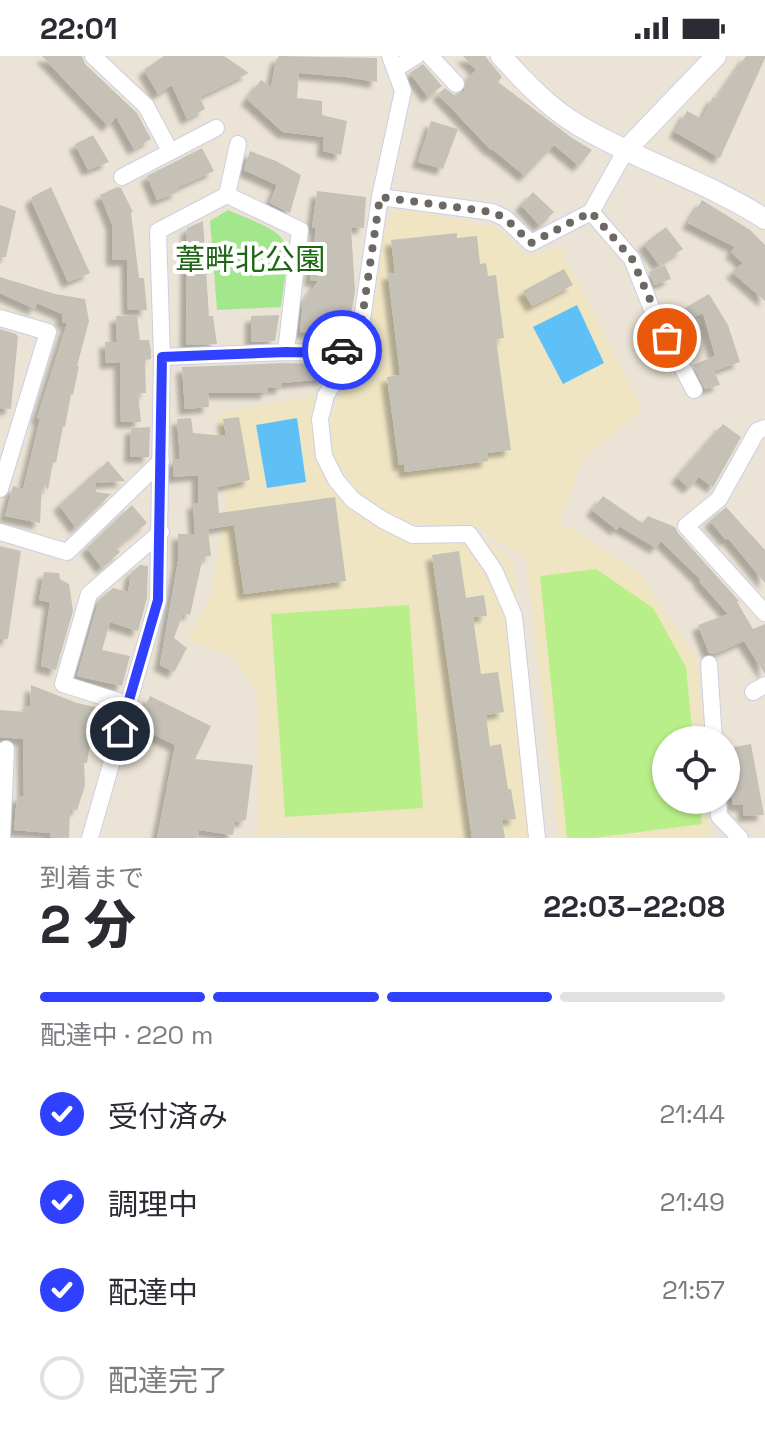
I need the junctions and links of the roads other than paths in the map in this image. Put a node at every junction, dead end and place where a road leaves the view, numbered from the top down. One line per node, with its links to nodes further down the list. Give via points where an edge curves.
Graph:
1 (93, 56): 11 (street, via 146,106)
2 (416, 56): 6 (street)
3 (430, 56): 7 (street)
4 (501, 56): 10 (street, via 577,125)
5 (716, 56): 10 (street)
6 (393, 62): 14 (street, via 403,91)
7 (456, 84)
8 (216, 128): 11 (street)
9 (238, 144): 13 (street)
10 (626, 150): 15 (street); 16 (street)
11 (170, 151): 12 (street)
12 (122, 177)
13 (227, 195): 19 (street, via 300,230); 20 (street, via 158,231)
14 (380, 197): 15 (street, via 492,212 531,243); 18 (street)
15 (591, 212): 21 (street, via 632,259)
16 (765, 219)
17 (0, 318): 24 (street, via 48,332)
18 (358, 346): 19 (street, via 329,353); 35 (street, via 326,395 320,419 324,456 353,500 413,535 469,534 494,570 514,616)
19 (286, 352): 20 (street)
20 (162, 357): 23 (street)
21 (694, 390)
22 (765, 428): 27 (street, via 757,431 719,499 686,526)
23 (161, 461): 25 (street, via 67,552); 26 (street)
24 (0, 489)
25 (0, 532)
26 (161, 532): 29 (street, via 158,600); 29 (street, via 89,594 63,684)
27 (765, 613)
28 (709, 664): 30 (street)
29 (127, 704): 34 (street)
30 (713, 726)
31 (6, 749): 33 (street)
32 (719, 814): 36 (street)
33 (2, 838)
34 (90, 838)
35 (537, 838)
36 (740, 838)

